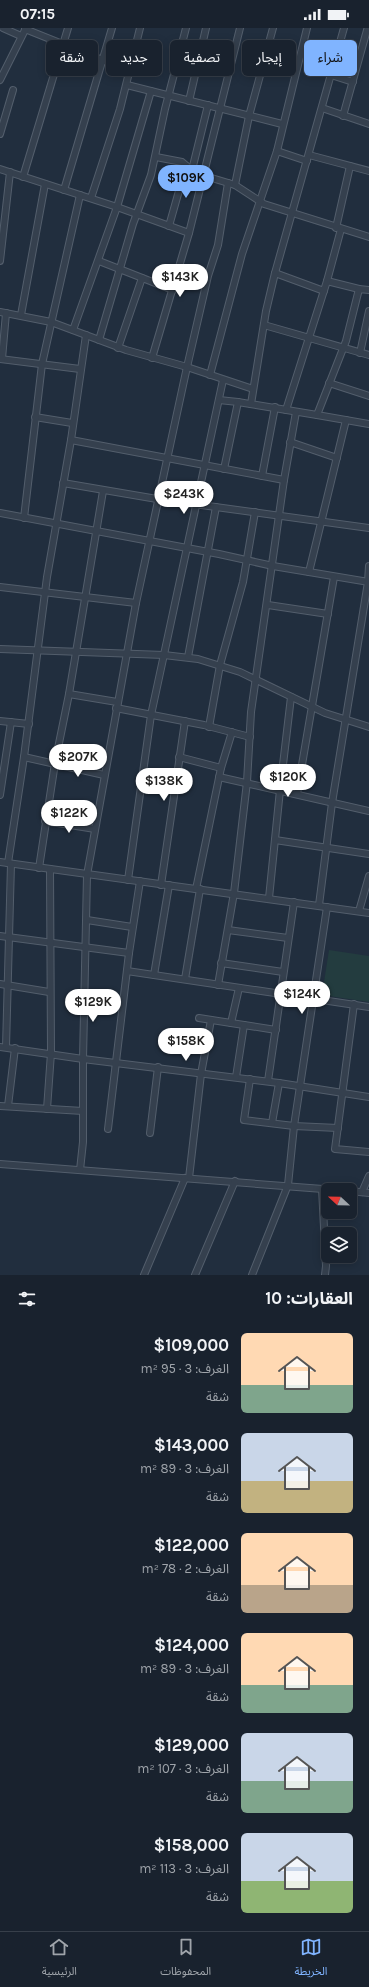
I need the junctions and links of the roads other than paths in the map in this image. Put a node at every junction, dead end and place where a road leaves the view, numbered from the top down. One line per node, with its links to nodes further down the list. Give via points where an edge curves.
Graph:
1 (3, 28): 13 (street)
2 (68, 28): 15 (street)
3 (112, 28): 21 (street)
4 (140, 28): 16 (street)
5 (186, 28): 17 (street)
6 (206, 28): 18 (street)
7 (240, 28): 38 (street)
8 (273, 28): 40 (street)
9 (307, 28): 42 (street)
10 (344, 28): 19 (street)
11 (25, 29): 13 (street); 14 (street)
12 (366, 30): 31 (street)
13 (21, 36): 23 (street)
14 (56, 40)
15 (65, 40)
16 (137, 40)
17 (182, 40)
18 (203, 40)
19 (341, 40)
20 (98, 57): 21 (street)
21 (102, 59): 22 (street); 58 (street)
22 (106, 61)
23 (2, 68): 30 (street)
24 (54, 76): 55 (street)
25 (129, 76): 32 (street)
26 (173, 76): 35 (street)
27 (194, 76): 36 (street)
28 (331, 76): 39 (street)
29 (334, 76): 31 (street)
30 (0, 80)
31 (353, 82): 41 (street)
32 (127, 85): 34 (street); 60 (street)
33 (13, 90): 44 (street)
34 (151, 91): 35 (street); 62 (street)
35 (168, 95): 36 (street); 47 (street)
36 (188, 101): 37 (street)
37 (208, 105): 38 (street); 50 (street)
38 (221, 108): 40 (street); 54 (street)
39 (322, 108): 41 (street); 46 (street)
40 (249, 116): 42 (street); 57 (street)
41 (343, 116): 43 (street)
42 (282, 124): 45 (street)
43 (369, 124)
44 (0, 134)
45 (277, 151): 48 (street); 61 (street)
46 (309, 155): 48 (street); 49 (street)
47 (156, 157): 50 (street, via 182,162); 63 (street, via 149,183)
48 (307, 161): 64 (street)
49 (350, 166): 52 (street); 66 (street)
50 (189, 168): 54 (street); 65 (street)
51 (0, 169): 53 (street)
52 (369, 171)
53 (10, 172): 55 (street); 69 (street)
54 (204, 176): 57 (street); 67 (street)
55 (23, 177): 56 (street)
56 (45, 184): 58 (street); 81 (street)
57 (231, 184): 61 (street); 95 (street)
58 (64, 190): 59 (street)
59 (80, 195): 60 (street); 82 (street)
60 (91, 198): 62 (street)
61 (260, 202): 64 (street); 97 (street, via 242,254)
62 (117, 207): 63 (street); 70 (street)
63 (136, 214): 65 (street); 71 (street)
64 (293, 215): 66 (street); 72 (street)
65 (169, 226): 67 (street)
66 (338, 229): 68 (street); 74 (street)
67 (189, 233): 76 (street)
68 (369, 237)
69 (0, 261)
70 (99, 261): 71 (street); 84 (street)
71 (119, 269): 73 (street); 87 (street)
72 (275, 273): 77 (street); 83 (street)
73 (142, 278): 76 (street); 89 (street)
74 (327, 281): 75 (street); 77 (street)
75 (359, 289): 78 (street); 88 (street)
76 (173, 290): 92 (street)
77 (324, 290): 86 (street)
78 (369, 290)
79 (369, 311): 90 (street)
80 (3, 312): 81 (street); 93 (street)
81 (21, 315): 82 (street)
82 (51, 322): 84 (street); 94 (street)
83 (264, 325): 86 (street); 100 (street)
84 (73, 330): 85 (street)
85 (86, 335): 87 (street); 96 (street)
86 (308, 339): 88 (street); 106 (street)
87 (98, 340): 89 (street)
88 (343, 347): 90 (street); 99 (street)
89 (118, 348): 92 (street)
90 (360, 353): 91 (street)
91 (369, 355)
92 (152, 358): 95 (street)
93 (1, 359): 94 (street)
94 (42, 364): 96 (street); 109 (street)
95 (187, 367): 97 (street); 116 (street)
96 (80, 369): 111 (street)
97 (210, 375): 98 (street)
98 (223, 380): 100 (street); 102 (street)
99 (329, 383): 101 (street); 108 (street)
100 (253, 389): 104 (street)
101 (369, 396)
102 (219, 400): 103 (street); 117 (street)
103 (238, 402): 104 (street); 118 (street)
104 (251, 404): 105 (street)
105 (275, 407): 106 (street); 119 (street)
106 (286, 410): 107 (street)
107 (296, 412): 108 (street); 114 (street)
108 (317, 415): 110 (street)
109 (35, 417): 111 (street); 129 (street)
110 (346, 420): 112 (street); 115 (street)
111 (72, 422): 113 (street)
112 (369, 424)
113 (71, 440): 116 (street); 121 (street)
114 (290, 442): 115 (street); 120 (street)
115 (337, 458): 130 (street)
116 (166, 459): 117 (street); 123 (street)
117 (205, 466): 118 (street); 124 (street)
118 (224, 470): 119 (street)
119 (262, 476): 120 (street)
120 (284, 480): 128 (street)
121 (63, 483): 122 (street); 131 (street)
122 (103, 491): 123 (street); 133 (street)
123 (157, 499): 124 (street); 134 (street)
124 (196, 504): 125 (street); 135 (street)
125 (216, 507): 126 (street); 136 (street)
126 (255, 512): 128 (street); 137 (street)
127 (0, 513): 129 (street)
128 (279, 515): 130 (street); 138 (street)
129 (24, 518): 131 (street)
130 (321, 521): 132 (street); 140 (street)
131 (56, 524): 133 (street); 144 (street)
132 (369, 528)
133 (97, 532): 134 (street); 145 (street)
134 (148, 542): 135 (street); 146 (street)
135 (186, 548): 136 (street); 154 (street)
136 (208, 552): 137 (street); 155 (street)
137 (248, 560): 138 (street); 156 (street)
138 (272, 566): 140 (street); 147 (street)
139 (369, 566): 142 (street)
140 (309, 572): 141 (street)
141 (334, 577): 142 (street); 148 (street)
142 (369, 582): 149 (street)
143 (0, 587): 144 (street)
144 (45, 592): 145 (street); 151 (street)
145 (86, 596): 146 (street); 152 (street)
146 (136, 603): 153 (street)
147 (268, 605): 148 (street); 157 (street)
148 (328, 614): 161 (street)
149 (366, 616): 163 (street)
150 (0, 649): 151 (street)
151 (39, 650): 152 (street); 167 (street)
152 (76, 651): 153 (street); 158 (street)
153 (126, 653): 154 (street); 160 (street)
154 (164, 655): 155 (street); 162 (street)
155 (188, 657): 156 (street)
156 (220, 665): 157 (street); 168 (street)
157 (257, 680): 159 (street); 171 (street, via 251,712)
158 (69, 694): 160 (street); 174 (street)
159 (291, 697): 161 (street); 179 (street)
160 (117, 705): 162 (street); 176 (street)
161 (311, 707): 163 (street); 181 (street)
162 (151, 715): 165 (street); 195 (street)
163 (345, 720): 169 (street); 182 (street)
164 (0, 721): 166 (street)
165 (185, 721): 168 (street); 173 (street)
166 (11, 722): 167 (street); 180 (street)
167 (29, 724): 172 (street)
168 (209, 727): 170 (street)
169 (369, 727)
170 (232, 732): 171 (street); 175 (street)
171 (250, 737): 178 (street)
172 (24, 757): 174 (street); 190 (street)
173 (179, 757): 175 (street); 197 (street)
174 (55, 764): 176 (street); 184 (street)
175 (221, 768): 177 (street)
176 (104, 775): 185 (street)
177 (219, 777): 178 (street); 199 (street)
178 (247, 782): 179 (street); 200 (street)
179 (280, 790): 181 (street); 186 (street)
180 (0, 794)
181 (297, 794): 182 (street)
182 (332, 803): 183 (street); 187 (street)
183 (369, 811)
184 (45, 821): 185 (street); 191 (street)
185 (95, 829): 193 (street)
186 (275, 840): 187 (street); 201 (street)
187 (326, 847): 188 (street); 203 (street)
188 (369, 854)
189 (0, 862): 190 (street)
190 (10, 863): 191 (street); 211 (street)
191 (39, 868): 192 (street)
192 (50, 869): 193 (street); 213 (street)
193 (88, 875): 195 (street); 207 (street)
194 (369, 876): 205 (street)
195 (128, 880): 196 (street)
196 (140, 881): 197 (street); 208 (street)
197 (161, 884): 198 (street)
198 (169, 885): 199 (street); 219 (street)
199 (198, 889): 200 (street); 220 (street)
200 (234, 893): 201 (street); 209 (street)
201 (269, 898): 202 (street)
202 (294, 902): 203 (street); 212 (street)
203 (318, 905): 204 (street)
204 (327, 907): 205 (street); 227 (street)
205 (359, 911): 206 (street)
206 (369, 913)
207 (87, 920): 208 (street); 214 (street)
208 (132, 927): 215 (street)
209 (228, 930): 212 (street); 216 (street)
210 (0, 936): 211 (street)
211 (9, 937): 213 (street); 223 (street)
212 (288, 938): 218 (street)
213 (49, 943): 214 (street); 225 (street)
214 (86, 947): 215 (street); 238 (street)
215 (129, 953): 217 (street)
216 (222, 963): 218 (street); 222 (street)
217 (127, 971): 219 (street); 239 (street)
218 (283, 972): 226 (street)
219 (154, 975): 220 (street)
220 (185, 980): 222 (street)
221 (0, 984): 223 (street)
222 (218, 984): 224 (street)
223 (7, 985): 225 (street); 235 (street)
224 (239, 988): 226 (street); 232 (street)
225 (49, 992): 237 (street)
226 (282, 994): 227 (street); 234 (street)
227 (314, 999): 228 (street); 246 (street)
228 (354, 1004): 229 (street); 247 (street)
229 (369, 1007)
230 (198, 1018): 231 (street)
231 (211, 1020): 232 (street); 241 (street)
232 (231, 1023): 233 (street)
233 (244, 1025): 234 (street); 242 (street)
234 (276, 1030): 244 (street)
235 (3, 1047): 236 (street)
236 (14, 1048): 237 (street); 250 (street)
237 (51, 1053): 238 (street); 251 (street)
238 (83, 1059): 239 (street); 252 (street)
239 (115, 1062): 240 (street); 256 (street)
240 (158, 1067): 241 (street); 257 (street)
241 (201, 1074): 242 (street); 262 (street)
242 (236, 1077): 243 (street)
243 (250, 1079): 244 (street); 253 (street, via 244,1120)
244 (268, 1081): 245 (street)
245 (280, 1083): 246 (street); 253 (street)
246 (300, 1086): 247 (street); 254 (street)
247 (342, 1094): 248 (street); 255 (street)
248 (369, 1097)
249 (0, 1106): 250 (street)
250 (8, 1106): 251 (street)
251 (47, 1109): 252 (street)
252 (83, 1111): 260 (street)
253 (272, 1123): 254 (street)
254 (294, 1126): 255 (street); 264 (street)
255 (338, 1128): 258 (street, via 335,1149)
256 (108, 1129)
257 (150, 1133)
258 (369, 1152)
259 (0, 1164): 260 (street)
260 (80, 1170): 262 (street)
261 (369, 1176): 266 (street)
262 (187, 1178): 263 (street); 268 (street)
263 (235, 1181): 264 (street); 269 (street)
264 (288, 1185): 265 (street); 270 (street)
265 (321, 1189)
266 (366, 1192)
267 (324, 1219): 271 (street, via 326,1266)
268 (144, 1275)
269 (196, 1275)
270 (252, 1275)
271 (324, 1275)

